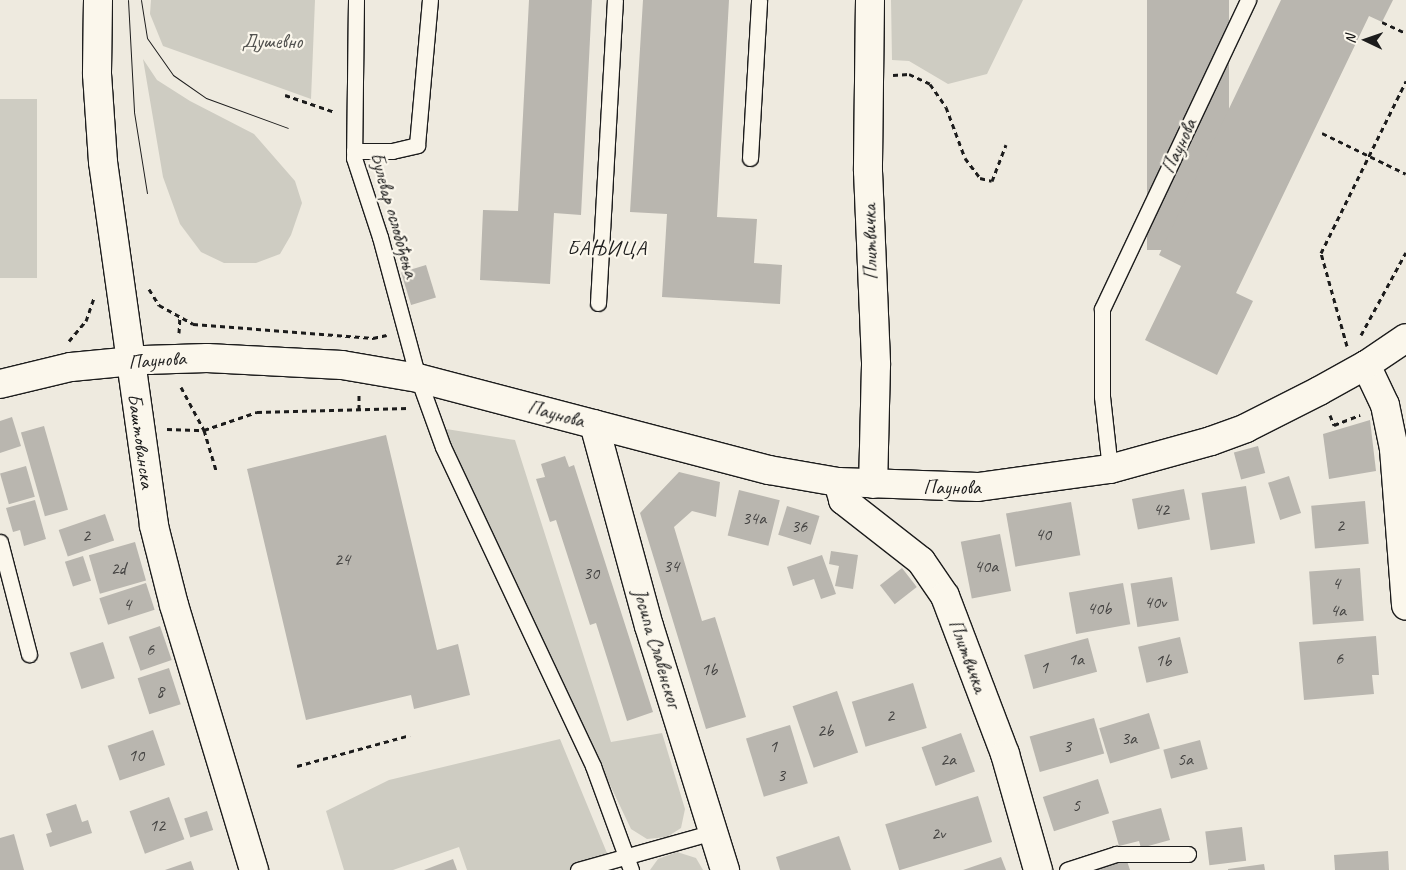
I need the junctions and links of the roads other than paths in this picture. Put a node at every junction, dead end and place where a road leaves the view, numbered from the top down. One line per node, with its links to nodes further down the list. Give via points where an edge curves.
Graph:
1 (98, 0): 13 (street, Баштованска, via 99,117)
2 (356, 0): 8 (lane, Булевар ослобођења)
3 (430, 0): 8 (lane, via 416,145 392,151)
4 (615, 0): 10 (lane)
5 (758, 0): 9 (lane)
6 (870, 0): 19 (street, Плитвичка, via 868,171 876,365)
7 (1248, 0): 17 (lane, Паунова, via 1102,309 1102,397)
8 (354, 150): 14 (lane, Булевар ослобођења)
9 (750, 158)
10 (598, 302)
11 (1406, 338): 12 (street, Паунова)
12 (1358, 361): 17 (street, Паунова, via 1246,428); 21 (street, via 1385,405 1394,449)
13 (130, 362): 14 (street, Паунова, via 207,358 342,364); 15 (street, Паунова, via 71,368); 26 (street, Баштованска, via 148,491 165,572)
14 (418, 378): 16 (street, Паунова); 25 (lane, Булевар ослобођења, via 443,447 517,612 593,766)
15 (0, 384)
16 (594, 424): 18 (street, Паунова, via 730,461); 23 (street, Јосипа Славенског, via 649,626)
17 (1110, 469): 19 (street, Паунова, via 978,488)
18 (838, 482): 19 (street, Паунова); 29 (street, Плитвичка, via 843,500 921,561 945,596 1005,754)
19 (873, 484)
20 (0, 542): 22 (lane)
21 (1406, 606)
22 (29, 654)
23 (713, 832): 25 (lane); 28 (street, Јосипа Славенског)
24 (1188, 854): 30 (lane, via 1116,854)
25 (629, 863): 27 (lane)
26 (254, 870)
27 (578, 870)
28 (725, 870)
29 (1038, 870)
30 (1067, 870)

